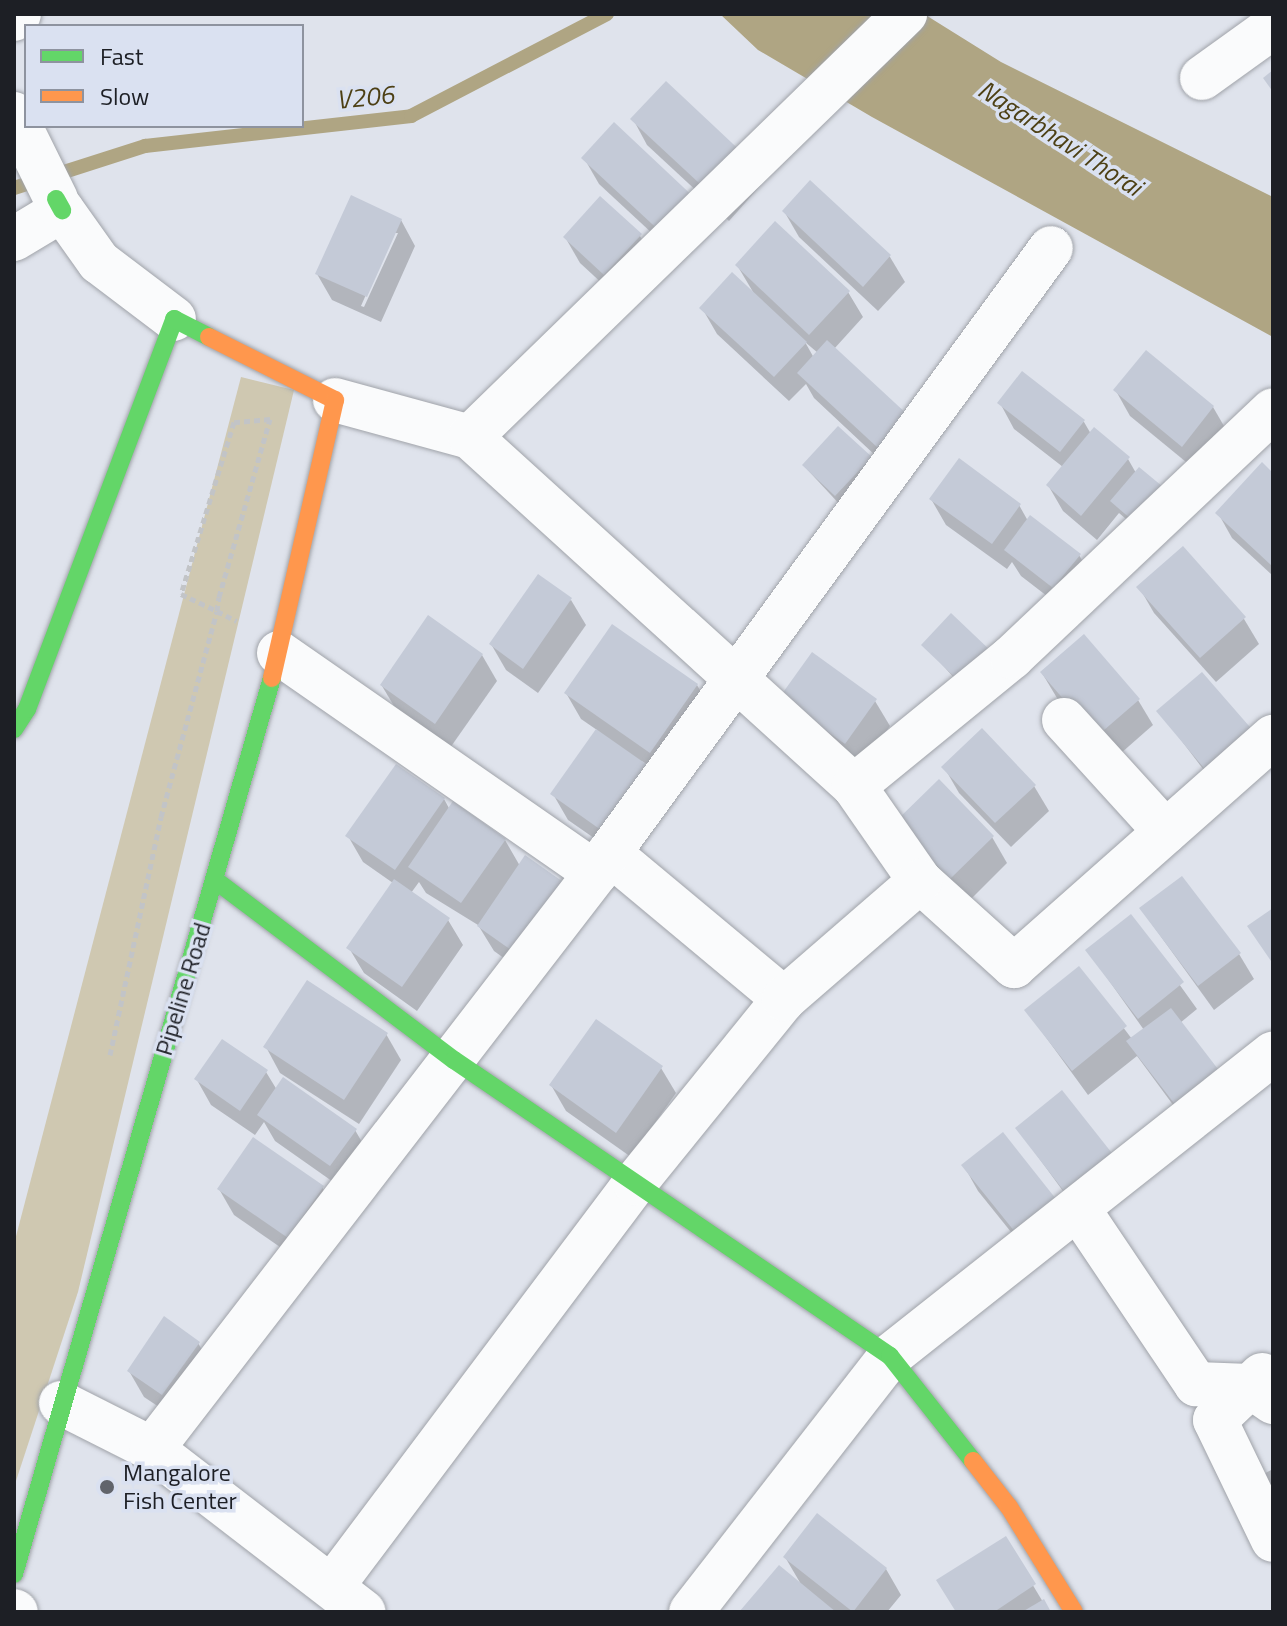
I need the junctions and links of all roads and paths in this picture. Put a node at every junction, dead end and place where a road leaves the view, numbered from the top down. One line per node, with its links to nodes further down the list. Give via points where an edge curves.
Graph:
1 (19, 14): 3 (street)
2 (905, 14): 13 (street)
3 (14, 19)
4 (1273, 27): 5 (street)
5 (1202, 78)
6 (23, 141): 7 (street)
7 (59, 204): 8 (street); 10 (street, via 99,262)
8 (14, 239)
9 (1051, 248): 16 (street)
10 (174, 319): 11 (main road); 18 (main road, via 27,709)
11 (335, 400): 13 (street); 15 (main road, Pipeline Road)
12 (1273, 410): 20 (street, via 1012,657)
13 (470, 437): 16 (street)
14 (217, 611): 14 (path, via 181,594 234,422 270,419); 28 (path, via 161,817)
15 (279, 653): 22 (street); 23 (main road, Pipeline Road)
16 (738, 676): 20 (street); 22 (street)
17 (1064, 720): 21 (street)
18 (14, 729)
19 (1273, 737): 21 (street)
20 (854, 786): 24 (street)
21 (1166, 832): 24 (street, via 1014,966)
22 (602, 863): 25 (street); 27 (street)
23 (215, 880): 27 (main road); 33 (main road, Pipeline Road)
24 (920, 881): 25 (street)
25 (784, 999): 29 (street)
26 (1273, 1053): 30 (street)
27 (454, 1060): 29 (main road); 34 (street)
28 (108, 1067)
29 (635, 1183): 31 (main road); 37 (street)
30 (1079, 1210): 31 (street); 32 (street, via 1196,1384)
31 (890, 1356): 38 (street); 39 (main road, via 1009,1507)
32 (1265, 1385): 35 (street, via 1215,1420)
33 (61, 1403): 34 (street); 36 (main road, Pipeline Road)
34 (152, 1449): 37 (street)
35 (1273, 1540)
36 (14, 1574)
37 (348, 1598)
38 (691, 1612)
39 (1074, 1612)

